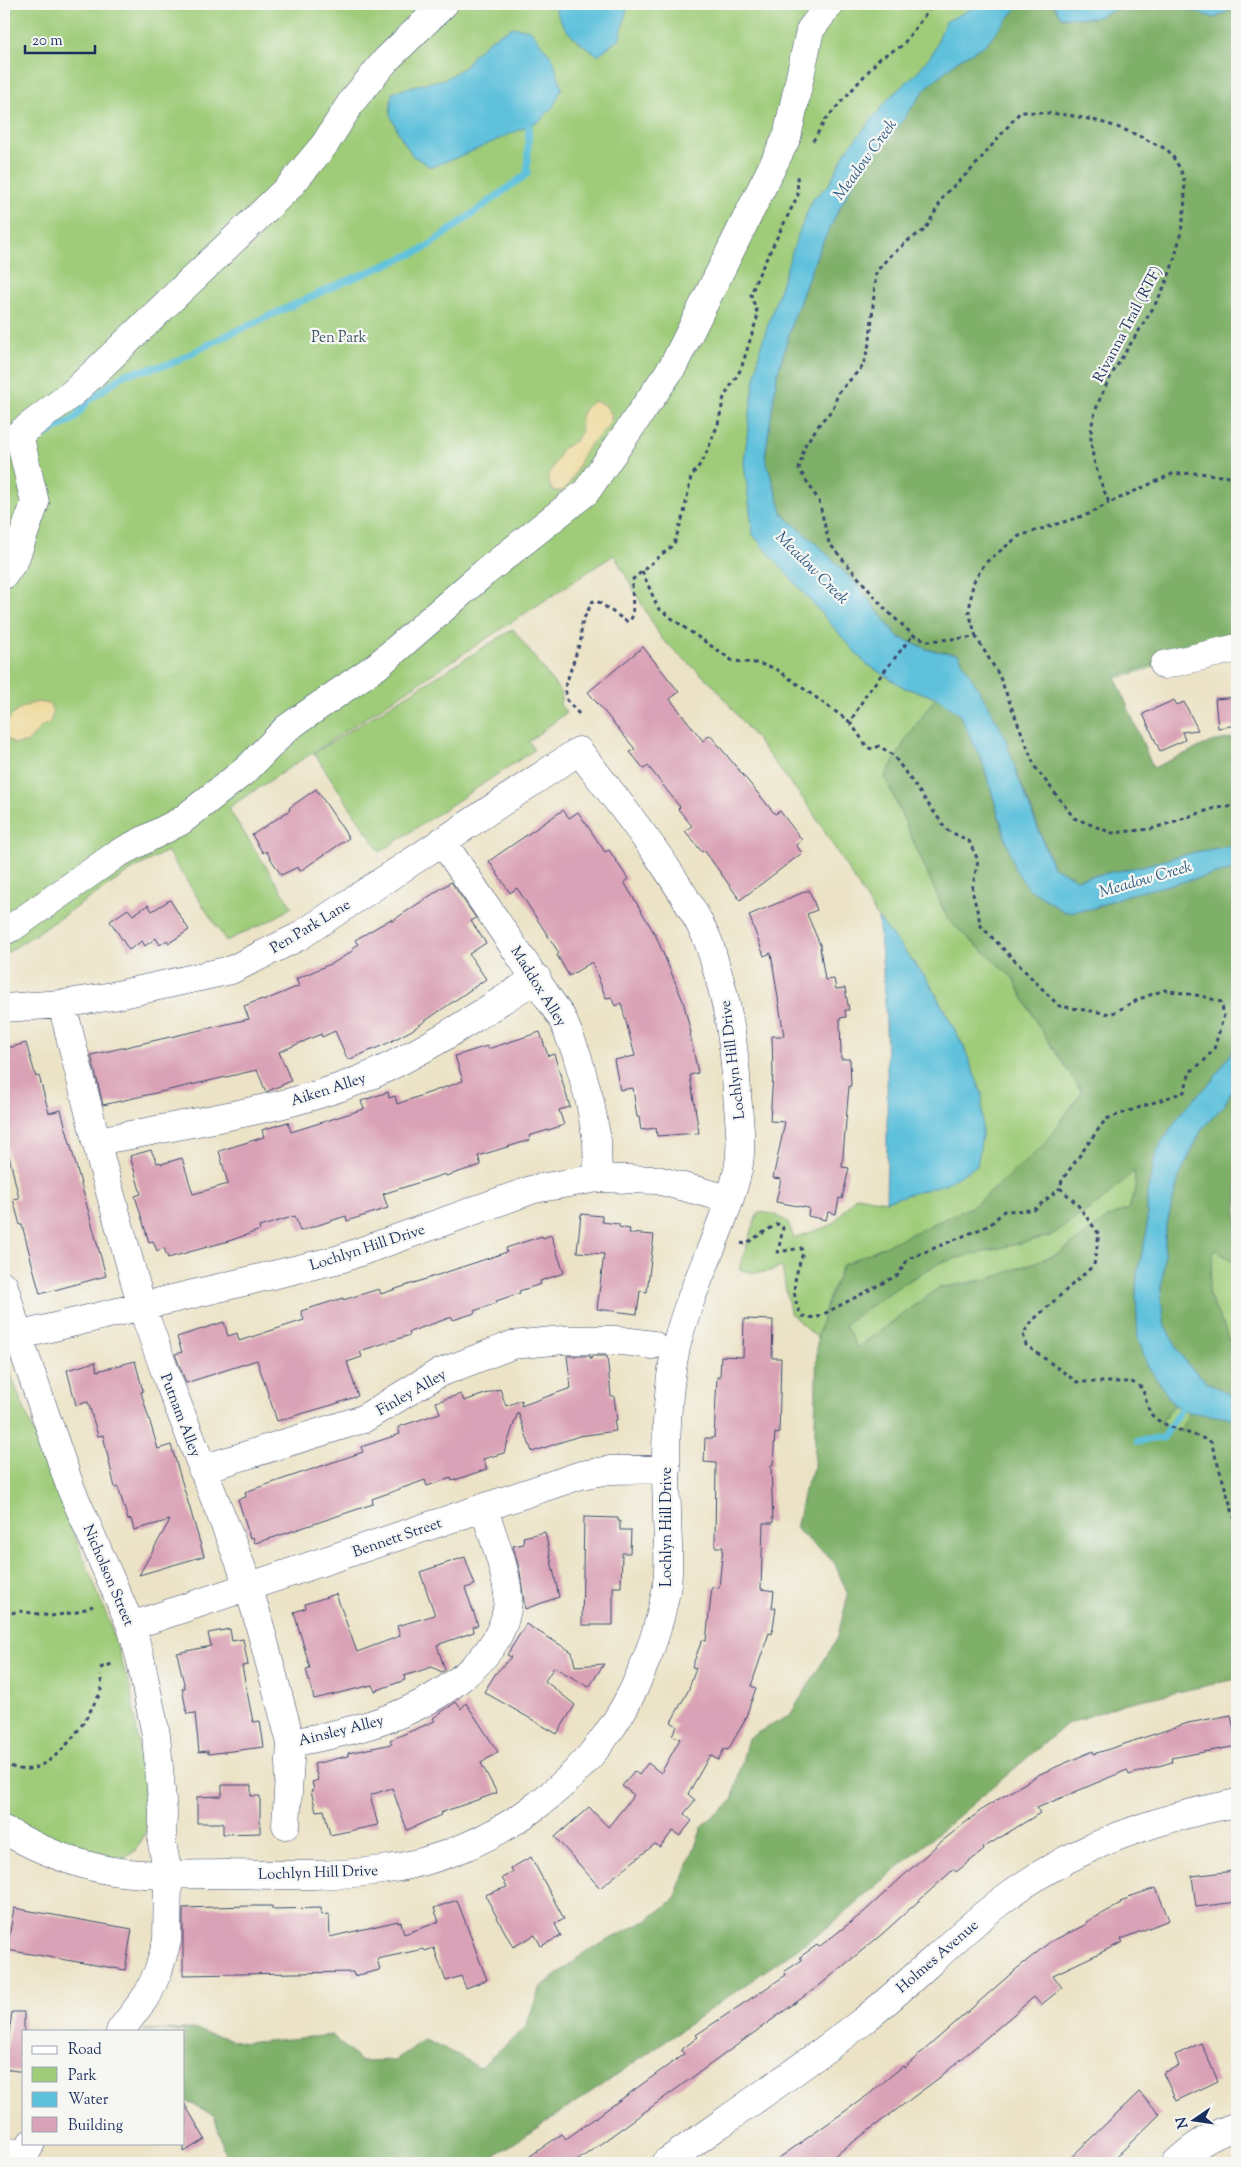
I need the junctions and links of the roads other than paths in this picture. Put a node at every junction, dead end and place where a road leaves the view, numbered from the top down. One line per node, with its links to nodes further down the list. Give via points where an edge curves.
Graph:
1 (444, 4): 3 (street, via 387,59 289,187 74,392 19,434 35,503 15,559)
2 (830, 4): 8 (street, via 810,30 787,137 673,366 586,492 484,573 376,666 288,728 247,769 181,821 117,854)
3 (4, 576)
4 (1237, 648): 5 (street)
5 (1164, 665)
6 (578, 751): 7 (street, Pen Park Lane); 14 (street, Lochlyn Hill Drive, via 666,864 707,937 727,1001 736,1067 741,1154)
7 (442, 841): 9 (street, Maddox Alley); 10 (street, Pen Park Lane, via 298,937 231,970)
8 (4, 931)
9 (537, 978): 12 (street, Aiken Alley, via 417,1053 337,1088 293,1102); 13 (street, Maddox Alley, via 562,1018 577,1056 597,1141)
10 (62, 1004): 11 (street, Pen Park Lane); 12 (street, Putnam Alley)
11 (4, 1008)
12 (96, 1142): 16 (street, Putnam Alley)
13 (598, 1178): 14 (street, Lochlyn Hill Drive, via 657,1180); 16 (street, Lochlyn Hill Drive, via 534,1189 340,1259)
14 (729, 1200): 20 (street, Lochlyn Hill Drive, via 682,1325 674,1357 667,1424)
15 (4, 1286): 17 (street, Nicholson Street)
16 (142, 1307): 17 (street, Lochlyn Hill Drive); 19 (street, Putnam Alley)
17 (11, 1337): 23 (street, Nicholson Street, via 71,1489)
18 (653, 1345): 19 (street, Finley Alley, via 615,1340 563,1340 512,1345 437,1374 363,1419)
19 (202, 1469): 22 (street, Putnam Alley)
20 (667, 1469): 21 (street, Bennett Street, via 610,1470 581,1475); 28 (street, Lochlyn Hill Drive, via 666,1594 643,1668 629,1701 606,1736 580,1768 544,1799 512,1823 469,1845 427,1860 384,1870 339,1874)
21 (484, 1508): 22 (street, Bennett Street); 24 (street, Ainsley Alley, via 508,1594 499,1634 488,1651 474,1668 446,1688 395,1716 369,1726)
22 (248, 1587): 23 (street, Bennett Street); 24 (street, Putnam Alley)
23 (131, 1626): 28 (street, Nicholson Street, via 156,1735 163,1812 162,1843)
24 (291, 1743): 26 (street, Putnam Alley)
25 (1237, 1803): 31 (street, Holmes Avenue, via 1143,1826 1088,1849 1037,1878 992,1908 858,2024)
26 (286, 1825)
27 (4, 1830): 28 (street, Lochlyn Hill Drive, via 76,1862 108,1870)
28 (168, 1874): 29 (street, Nicholson Street, via 167,1940 159,1969 148,1994)
29 (121, 2030)
30 (1237, 2126): 32 (street, via 1216,2133 1190,2149)
31 (665, 2163)
32 (1176, 2163)

